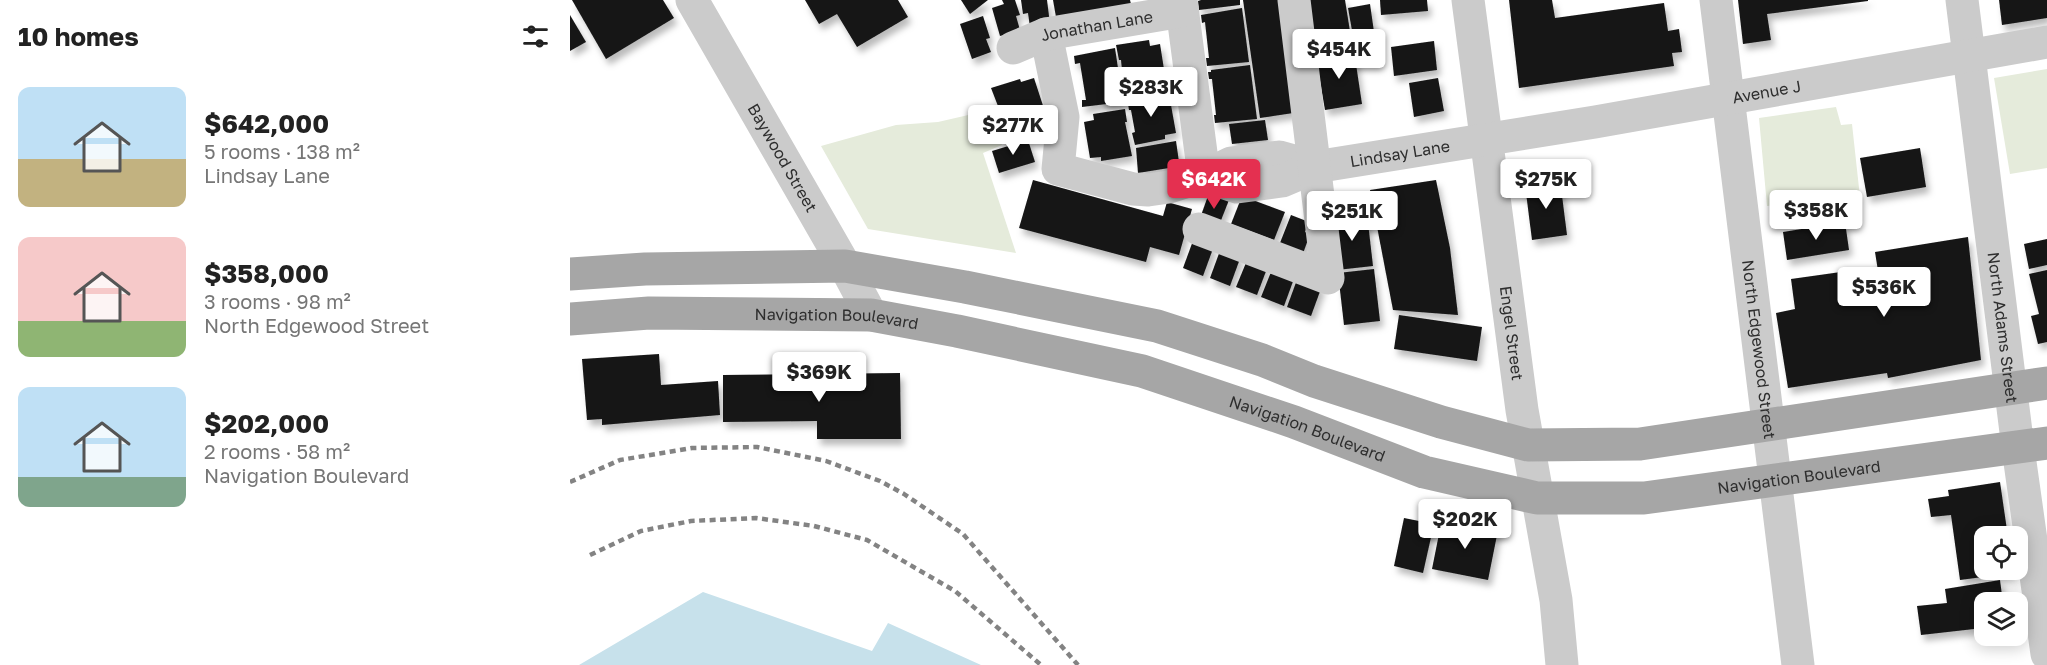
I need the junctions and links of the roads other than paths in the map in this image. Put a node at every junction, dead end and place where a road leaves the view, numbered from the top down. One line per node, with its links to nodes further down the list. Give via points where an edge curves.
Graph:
1 (692, 0): 16 (street, Baywood Street)
2 (1294, 0): 13 (street)
3 (1468, 0): 12 (street, Engel Street)
4 (1716, 0): 11 (street, North Edgewood Street)
5 (1962, 0): 10 (street, North Adams Street)
6 (1182, 5): 7 (street, Jonathan Lane); 14 (street)
7 (1046, 34): 9 (street, Jonathan Lane); 14 (street, Lindsay Lane, via 1063,117 1058,170 1133,189 1169,187)
8 (2047, 42): 10 (street, Avenue J)
9 (1013, 48)
10 (1968, 55): 11 (street, Avenue J); 22 (street, North Adams Street)
11 (1729, 99): 12 (street, Avenue J); 24 (street, North Edgewood Street)
12 (1487, 138): 13 (street, Lindsay Lane); 25 (street, Engel Street)
13 (1315, 167): 14 (street, Lindsay Lane, via 1279,157 1231,163); 15 (street, via 1328,278)
14 (1204, 176)
15 (1199, 229)
16 (845, 266): 17 (main road, via 645,268); 18 (street, Baywood Street); 20 (main road, via 1158,326)
17 (570, 274)
18 (871, 315): 19 (main road, Navigation Boulevard, via 649,312); 23 (main road, Navigation Boulevard, via 1142,371)
19 (570, 319)
20 (1314, 381): 23 (main road); 25 (main road)
21 (2047, 383): 22 (main road)
22 (2011, 390): 24 (main road); 26 (street, North Adams Street)
23 (1294, 422): 28 (main road, Navigation Boulevard, via 1424,472)
24 (1768, 424): 25 (main road, via 1640,444); 27 (street, North Edgewood Street)
25 (1528, 445): 28 (street, Engel Street)
26 (2033, 446): 27 (main road, Navigation Boulevard); 29 (street, North Adams Street)
27 (1775, 482): 28 (main road, Navigation Boulevard, via 1644,498); 31 (street, North Edgewood Street)
28 (1537, 498): 30 (street, Engel Street, via 1556,600)
29 (2047, 654)
30 (1562, 665)
31 (1798, 665)

